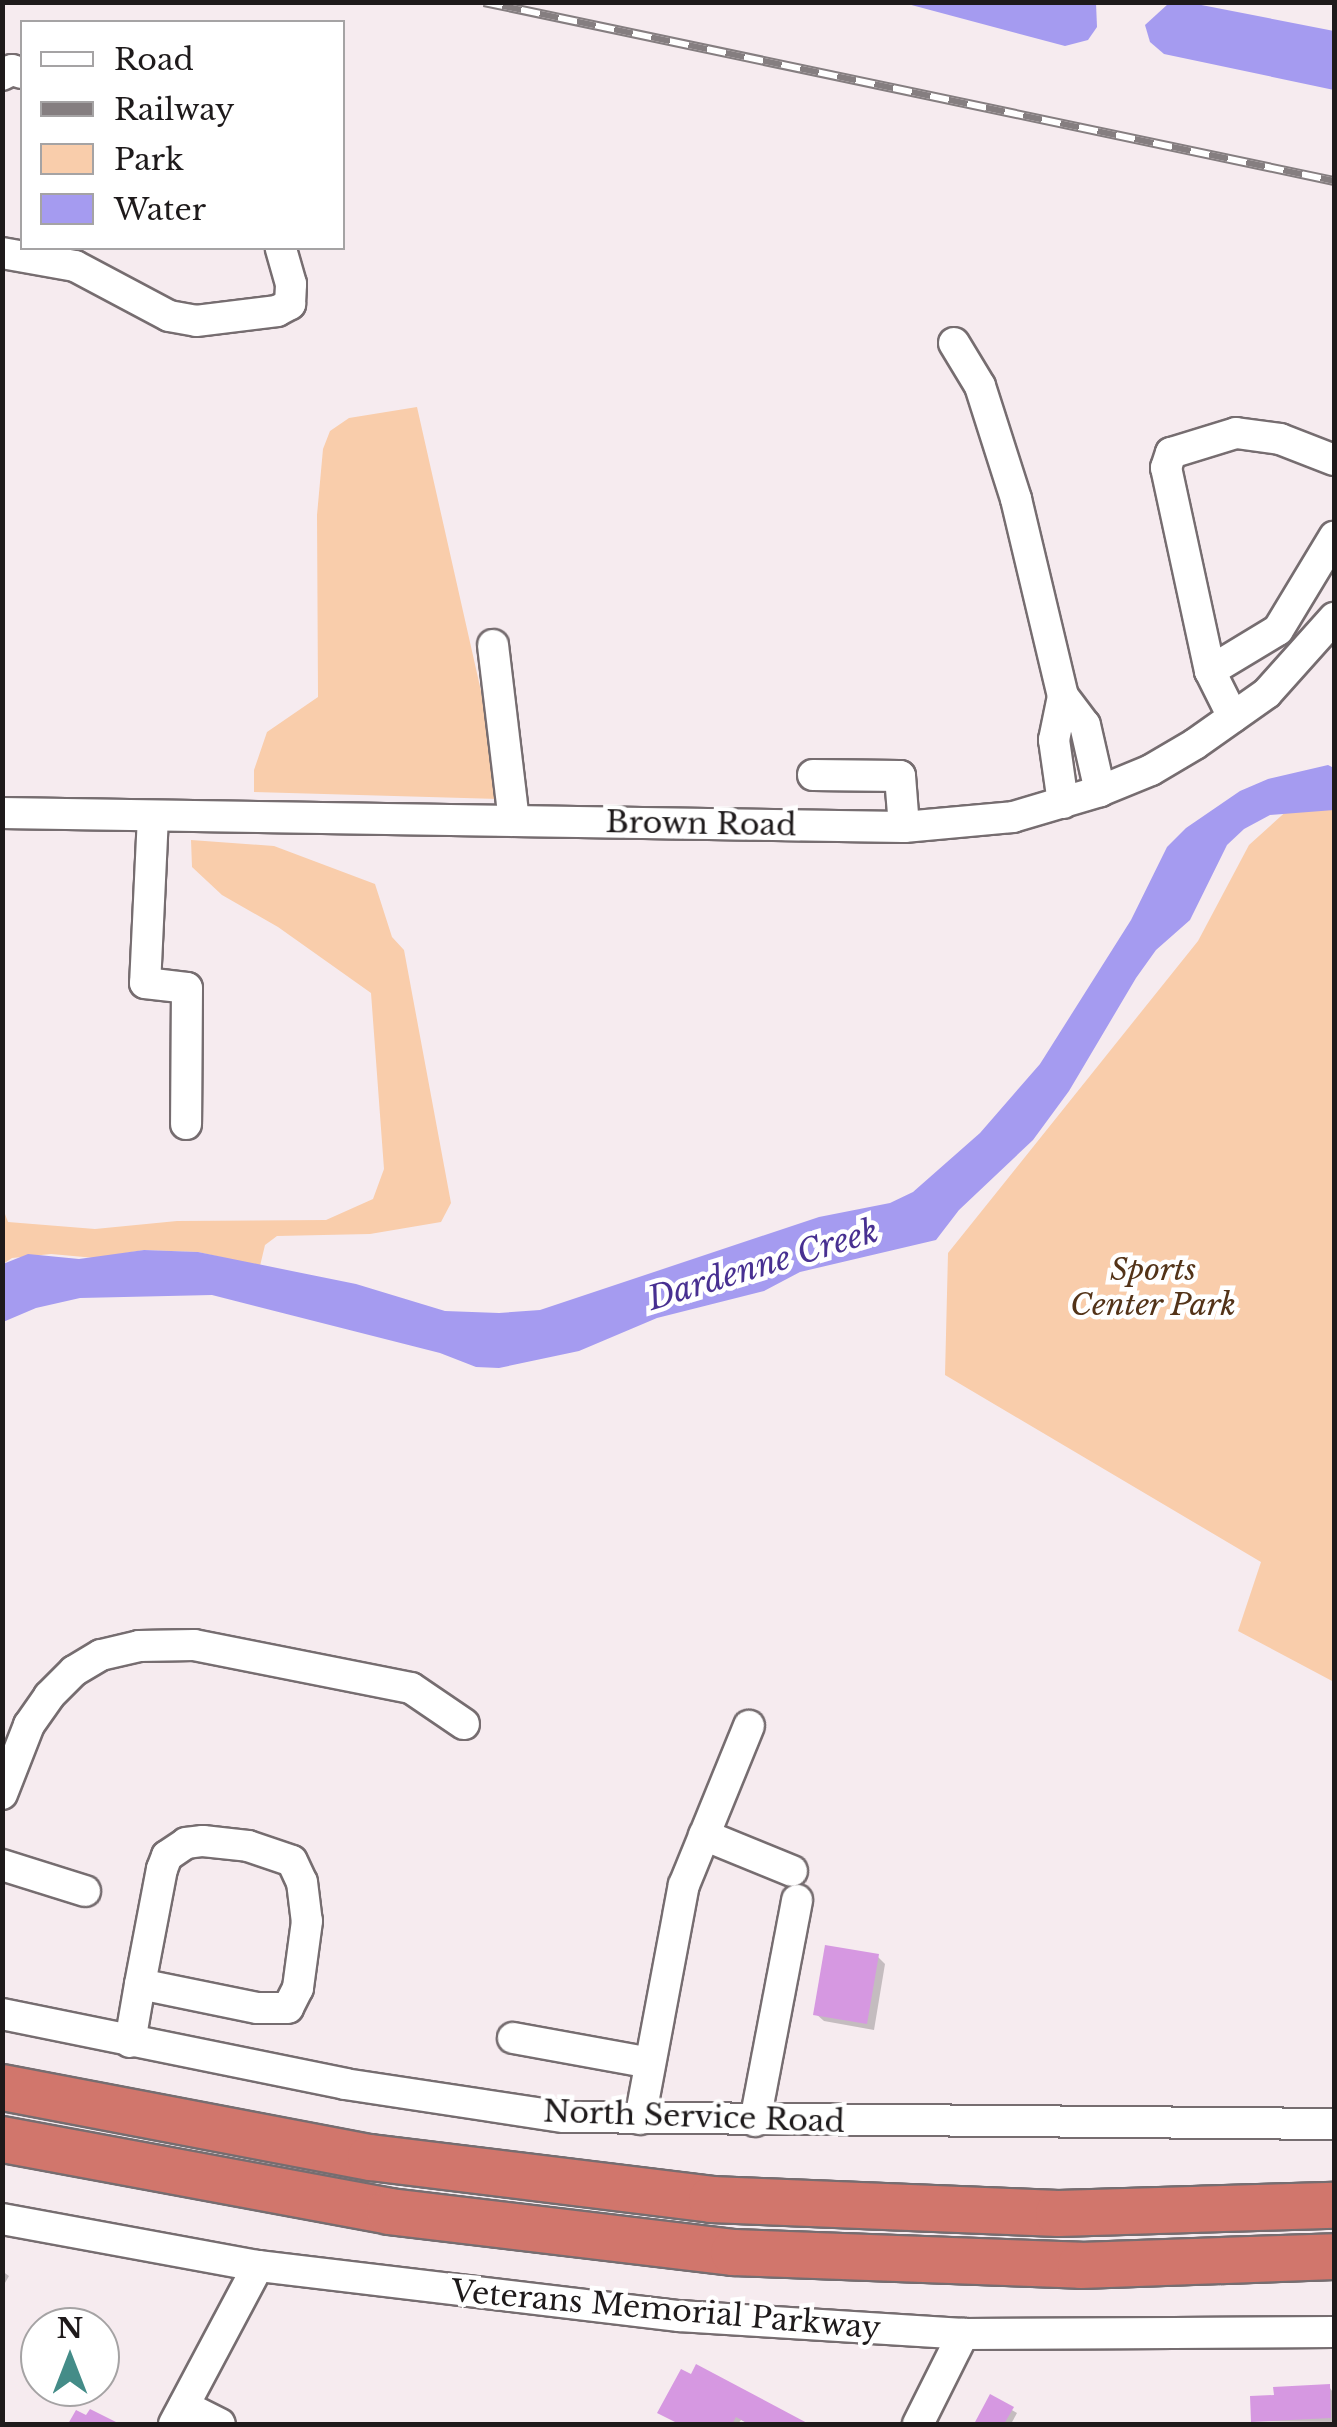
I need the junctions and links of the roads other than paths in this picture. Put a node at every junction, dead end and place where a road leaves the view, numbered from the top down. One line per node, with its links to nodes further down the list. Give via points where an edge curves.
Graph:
1 (282, 250): 2 (street, via 290,304 196,321 169,316 75,266)
2 (2, 253)
3 (954, 344): 9 (street, via 980,386 1016,499)
4 (1334, 460): 8 (street, via 1280,438 1236,433 1171,453 1166,468)
5 (1334, 537): 8 (street, via 1278,630)
6 (1334, 618): 10 (street, Brown Road, via 1267,693)
7 (494, 645): 16 (street)
8 (1210, 671): 10 (street)
9 (1063, 696): 12 (street, via 1085,725); 13 (street, via 1054,740)
10 (1234, 716): 12 (street, Brown Road, via 1150,770)
11 (812, 775): 17 (street, via 900,776)
12 (1100, 790): 13 (street, Brown Road)
13 (1063, 802): 17 (street, Brown Road, via 1013,816)
14 (2, 813): 15 (street, Brown Road)
15 (153, 816): 16 (street, Brown Road); 18 (street, via 145,983 188,988)
16 (514, 822): 17 (street, Brown Road)
17 (904, 827)
18 (186, 1124)
19 (464, 1724): 21 (street, via 411,1688 194,1645 139,1646 101,1655 49,1696 29,1725)
20 (748, 1726): 22 (street)
21 (2, 1794)
22 (704, 1835): 29 (street, via 684,1885); 32 (street, via 795,1885)
23 (2, 1865): 24 (street)
24 (85, 1892)
25 (140, 1984): 25 (street, via 162,1869 177,1847 219,1842 292,1861 306,1921 298,1988 288,2008); 28 (street)
26 (2, 2014): 28 (street, North Service Road)
27 (512, 2038): 29 (street)
28 (130, 2042): 31 (street, North Service Road, via 473,2104)
29 (650, 2063): 31 (street)
30 (2, 2087): 35 (highway, via 370,2157 711,2198 1058,2213)
31 (640, 2119): 32 (street, North Service Road)
32 (755, 2121): 33 (street, North Service Road)
33 (1334, 2124)
34 (2, 2139): 37 (highway, via 389,2211 733,2252 1080,2264)
35 (1334, 2205)
36 (2, 2219): 38 (street, Veterans Memorial Parkway)
37 (1334, 2256)
38 (258, 2266): 40 (street, Veterans Memorial Parkway, via 678,2316); 41 (street)
39 (1334, 2332): 40 (street, Veterans Memorial Parkway)
40 (963, 2334): 43 (street)
41 (178, 2415): 42 (street)
42 (220, 2424)
43 (918, 2424)

